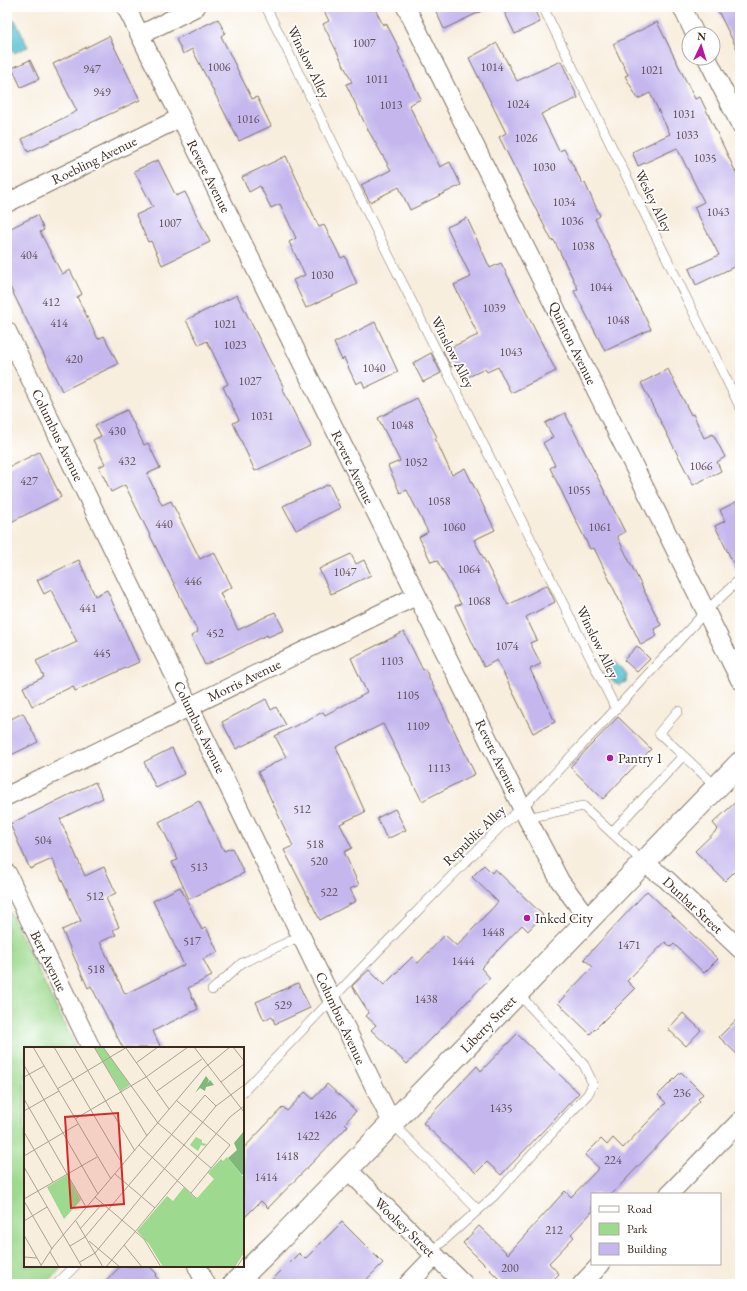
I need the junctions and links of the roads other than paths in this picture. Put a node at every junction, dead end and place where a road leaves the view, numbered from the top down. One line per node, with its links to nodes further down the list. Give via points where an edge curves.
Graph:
1 (126, 7): 8 (street, Revere Avenue)
2 (196, 7): 8 (street)
3 (266, 7): 20 (lane, Winslow Alley)
4 (406, 7): 17 (street, Quinton Avenue)
5 (543, 7): 14 (lane, Wesley Alley)
6 (682, 7): 7 (street)
7 (691, 26)
8 (140, 35): 10 (street, Revere Avenue)
9 (711, 66): 11 (street)
10 (180, 118): 12 (street, Roebling Avenue); 16 (street, Revere Avenue)
11 (740, 124)
12 (7, 203)
13 (7, 331): 19 (street, Columbus Avenue)
14 (740, 407)
15 (740, 579): 17 (lane, Republic Alley)
16 (416, 596): 19 (street, Morris Avenue); 26 (street, Revere Avenue)
17 (707, 610): 18 (street, Quinton Avenue); 20 (lane, Republic Alley)
18 (740, 680)
19 (190, 706): 25 (street, Morris Avenue); 31 (street, Columbus Avenue)
20 (616, 709): 26 (lane, Republic Alley)
21 (678, 711): 22 (lane, via 659,732)
22 (683, 756): 24 (lane); 27 (lane)
23 (740, 763): 24 (street, Liberty Street)
24 (717, 787): 28 (street, Liberty Street)
25 (7, 796)
26 (524, 813): 27 (lane, via 583,806); 30 (street, Revere Avenue, via 560,881); 35 (lane, Republic Alley, via 501,826)
27 (612, 832): 28 (lane)
28 (644, 863): 30 (street, Liberty Street); 32 (street, Dunbar Street, via 666,879)
29 (7, 873): 36 (street, Bert Avenue)
30 (589, 920): 34 (street, Liberty Street)
31 (301, 936): 33 (lane, via 242,963); 35 (street, Columbus Avenue)
32 (740, 949)
33 (212, 990)
34 (518, 993): 39 (street, Liberty Street); 42 (lane, via 584,1065 593,1084 588,1094)
35 (332, 1000): 37 (lane, Republic Alley); 39 (street, Columbus Avenue)
36 (91, 1047)
37 (244, 1091)
38 (740, 1120): 41 (street)
39 (392, 1123): 40 (street, Liberty Street); 42 (lane)
40 (347, 1170): 43 (street, Woolsey Street); 49 (street, Liberty Street)
41 (670, 1193)
42 (478, 1210): 43 (lane)
43 (433, 1254): 50 (street); 51 (street, Woolsey Street)
44 (600, 1265): 52 (street)
45 (74, 1267): 47 (lane)
46 (198, 1267): 48 (street)
47 (57, 1284)
48 (206, 1284)
49 (234, 1284)
50 (408, 1284)
51 (464, 1284)
52 (582, 1284)

